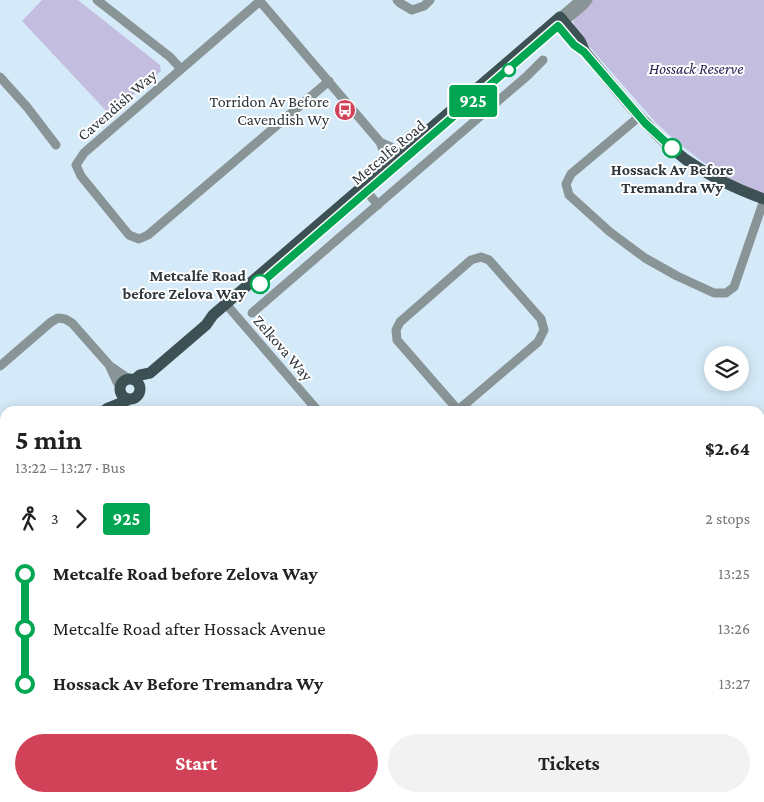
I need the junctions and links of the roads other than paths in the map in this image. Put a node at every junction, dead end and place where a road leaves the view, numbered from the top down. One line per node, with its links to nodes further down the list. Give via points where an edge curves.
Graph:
1 (97, 0): 9 (street)
2 (260, 0): 9 (street, Cavendish Way); 11 (street)
3 (397, 0): 4 (street, via 412,10)
4 (430, 0)
5 (580, 0): 7 (street, Metcalfe Road)
6 (588, 0): 7 (street, Metcalfe Road)
7 (559, 22): 12 (main road, via 580,41 584,52); 14 (main road, Metcalfe Road)
8 (543, 60): 17 (street)
9 (181, 69): 11 (street, Cavendish Way, via 84,153 76,165 81,176 130,235 139,239 148,236)
10 (0, 76): 13 (street)
11 (329, 81): 14 (street, via 380,142 391,147)
12 (640, 116): 16 (main road, via 672,148 700,169); 16 (street, via 571,174 566,184 569,196 645,258 714,293 726,293 734,287)
13 (56, 145)
14 (397, 161): 15 (main road, Metcalfe Road)
15 (365, 189): 17 (street); 18 (main road, Metcalfe Road)
16 (764, 200)
17 (378, 205): 19 (street)
18 (228, 307): 21 (main road, Metcalfe Road, via 213,316 150,373 147,380); 25 (street, Zelkova Way)
19 (252, 313)
20 (0, 366): 21 (street, via 58,318 72,323 110,366 117,382)
21 (129, 384): 22 (main road, via 123,397); 22 (main road, Metcalfe Road, via 139,395); 23 (main road, Metcalfe Road)
22 (128, 400): 24 (main road, Metcalfe Road)
23 (110, 406)
24 (115, 406)
25 (314, 406)
26 (453, 406): 27 (street, via 397,340 396,330 400,322 472,260 481,257 489,260 541,319 544,330 538,342)
27 (463, 406)

